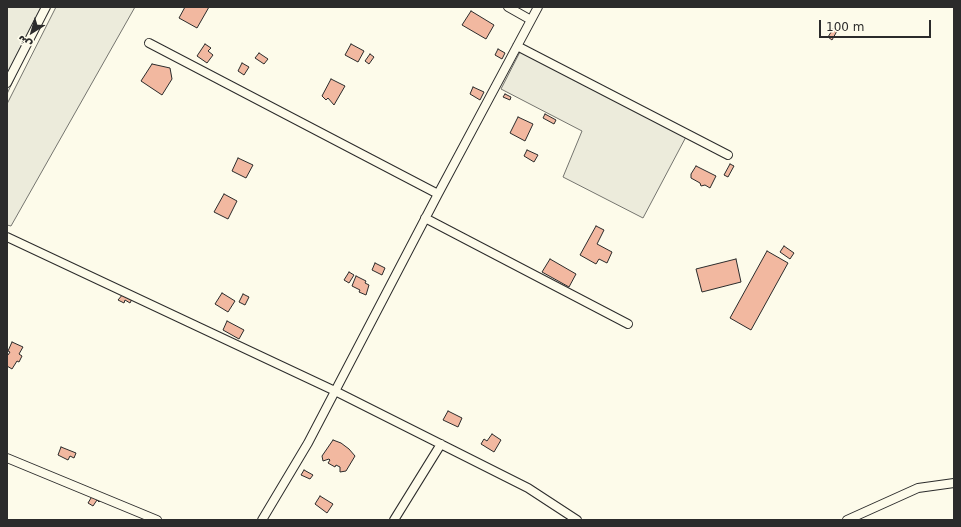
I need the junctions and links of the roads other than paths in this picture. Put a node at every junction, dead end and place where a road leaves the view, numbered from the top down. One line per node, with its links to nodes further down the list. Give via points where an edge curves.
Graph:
1 (46, 7): 7 (street)
2 (508, 7): 4 (street)
3 (538, 7): 4 (street)
4 (531, 20): 6 (street)
5 (149, 43): 9 (street)
6 (517, 46): 8 (street); 9 (street)
7 (7, 83)
8 (728, 155)
9 (438, 194): 10 (street)
10 (425, 218): 12 (street); 13 (street)
11 (7, 237): 13 (street)
12 (628, 324)
13 (335, 391): 14 (street); 18 (street, via 308,443)
14 (441, 444): 19 (street); 20 (street, via 528,488)
15 (7, 458): 17 (street)
16 (954, 482): 21 (street, via 918,488)
17 (157, 520)
18 (262, 520)
19 (394, 520)
20 (577, 520)
21 (847, 520)

